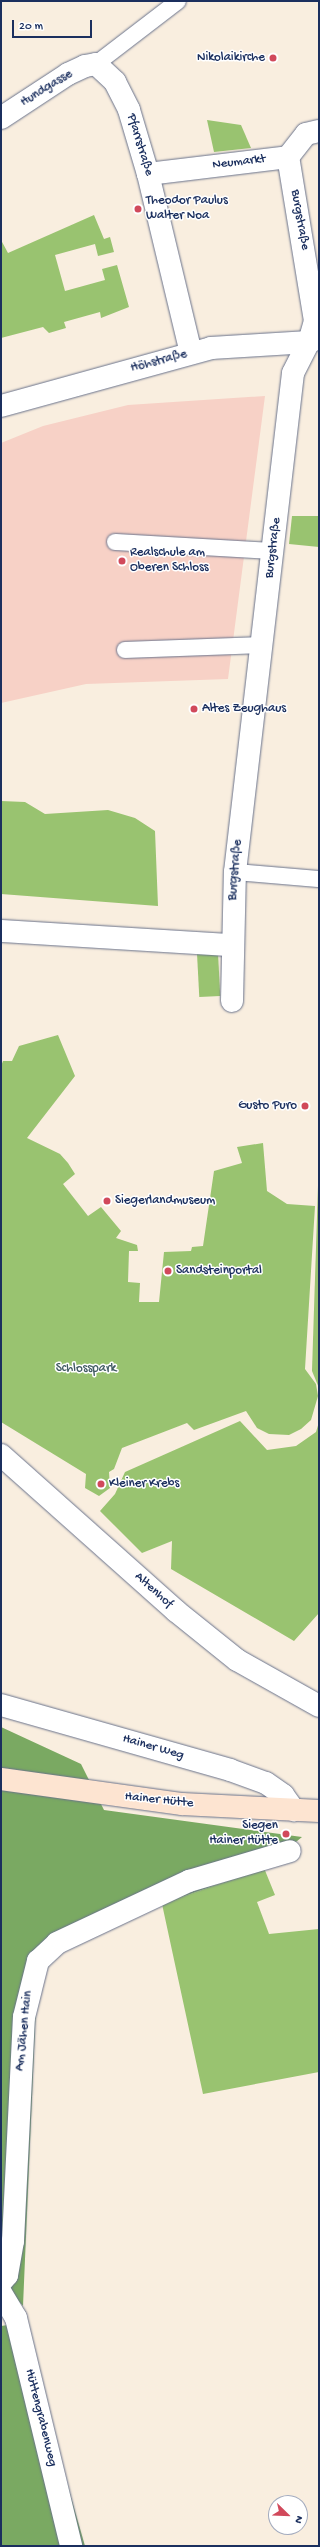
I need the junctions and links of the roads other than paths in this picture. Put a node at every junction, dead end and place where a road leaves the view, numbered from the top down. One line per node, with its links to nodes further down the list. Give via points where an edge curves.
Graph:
1 (178, 1): 2 (lane)
2 (96, 64): 3 (street, Hundgasse, via 68,74); 6 (street, Pfarrstraße, via 116,82)
3 (1, 118)
4 (319, 130): 5 (street, via 306,134)
5 (288, 157): 6 (street, Neumarkt); 7 (street, Burgstraße, via 314,313)
6 (148, 174): 8 (street, Pfarrstraße)
7 (314, 340): 8 (street, Höhstraße, via 211,348); 11 (street, Burgstraße, via 293,373)
8 (191, 354): 9 (street, Höhstraße)
9 (1, 406)
10 (115, 542): 11 (lane)
11 (274, 551): 12 (street, Burgstraße)
12 (262, 645): 13 (lane); 14 (street, Burgstraße)
13 (125, 650)
14 (234, 872): 15 (lane); 17 (street, Burgstraße)
15 (319, 879)
16 (1, 931): 17 (street)
17 (230, 945): 18 (street, Burgstraße)
18 (232, 1001)
19 (1, 1455): 21 (street, Altenhof, via 176,1611 237,1660)
20 (1, 1705): 23 (street, Hainer Weg, via 230,1770 266,1783 283,1795)
21 (319, 1706)
22 (1, 1780): 23 (street, Hainer Hütte, via 182,1804)
23 (294, 1810): 24 (street, Hainer Hütte)
24 (319, 1811)
25 (290, 1851): 26 (street, Am Jähen Hain, via 189,1881 57,1943 38,1962 24,2017 13,2241 6,2275)
26 (1, 2282)
27 (1, 2292): 28 (street, Hüttengrabenweg, via 16,2318)
28 (71, 2546)

